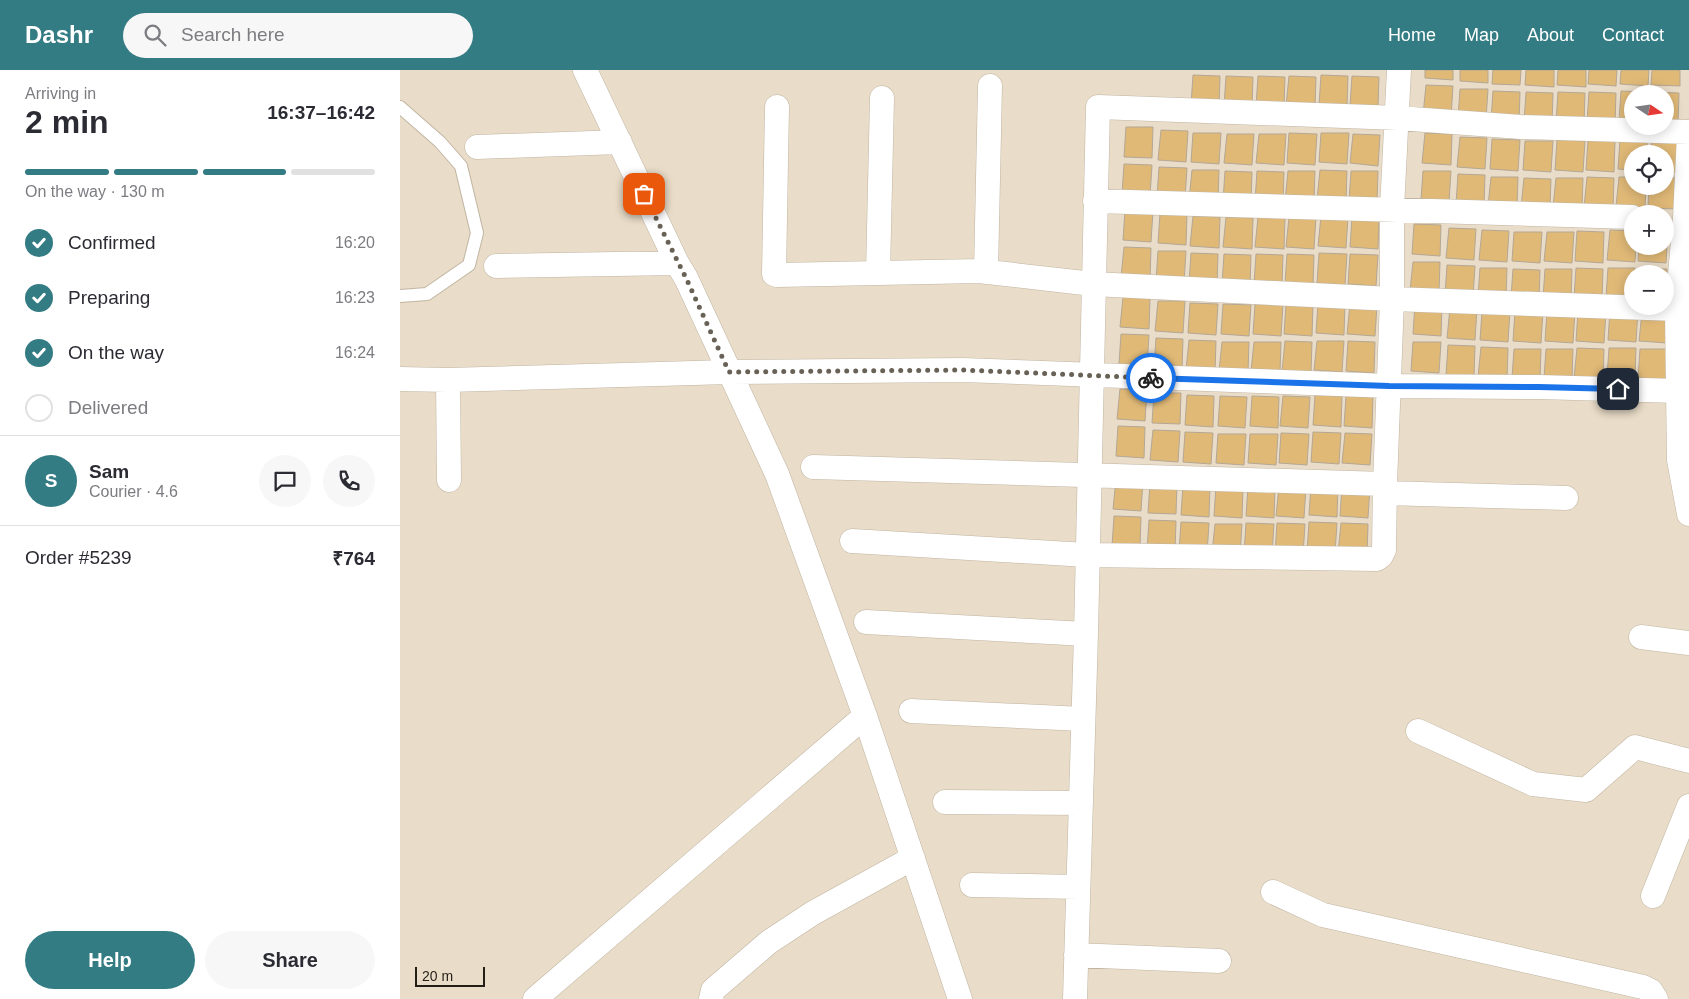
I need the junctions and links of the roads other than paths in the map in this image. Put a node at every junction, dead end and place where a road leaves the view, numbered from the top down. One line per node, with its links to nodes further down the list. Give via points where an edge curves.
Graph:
1 (585, 70): 9 (street)
2 (1399, 70): 7 (street)
3 (990, 86): 18 (street)
4 (882, 98): 19 (street)
5 (400, 107): 21 (lane, via 440,142 461,166 477,233 469,265 427,294)
6 (777, 107): 19 (street, via 775,275)
7 (1398, 118): 8 (street, via 1521,127); 12 (street, via 1098,107); 13 (street)
8 (1689, 133): 10 (street)
9 (620, 142): 11 (street); 16 (street)
10 (1689, 142): 15 (street)
11 (477, 147)
12 (1095, 201): 13 (street); 20 (street)
13 (1392, 209): 14 (street); 22 (street)
14 (1624, 217)
15 (1680, 218): 23 (street)
16 (677, 263): 17 (street); 24 (street)
17 (496, 266)
18 (986, 272): 19 (street); 20 (street)
19 (878, 273)
20 (1094, 284): 22 (street); 25 (street)
21 (400, 296)
22 (1392, 299): 23 (street); 28 (street)
23 (1677, 309): 29 (street)
24 (729, 372): 25 (street, via 963,370); 27 (street); 43 (street, via 777,474)
25 (1092, 376): 28 (street); 31 (street)
26 (400, 379): 27 (street)
27 (448, 380): 32 (street)
28 (1389, 386): 29 (street); 33 (street)
29 (1678, 391): 35 (street, via 1679,460)
30 (813, 467): 31 (street)
31 (1089, 474): 33 (street); 37 (street)
32 (449, 480)
33 (1385, 488): 34 (street); 37 (street, via 1384,550 1377,558)
34 (1566, 498)
35 (1689, 514)
36 (852, 541): 37 (street)
37 (1087, 555): 39 (street)
38 (866, 622): 39 (street)
39 (1086, 634): 44 (street)
40 (1641, 637): 41 (street)
41 (1689, 642)
42 (911, 711): 44 (street)
43 (865, 716): 50 (street); 57 (street)
44 (1083, 719): 48 (street)
45 (1418, 731): 46 (street, via 1532,784 1586,790 1636,747)
46 (1689, 761)
47 (946, 802): 48 (street)
48 (1081, 803): 52 (street)
49 (1689, 806): 54 (street)
50 (913, 858): 58 (street, via 813,912 770,942 713,990); 59 (street)
51 (972, 885): 52 (street)
52 (1078, 887): 55 (street)
53 (1273, 892): 61 (street, via 1323,915 1643,987)
54 (1653, 896)
55 (1076, 955): 56 (street); 60 (street)
56 (1219, 961)
57 (535, 999)
58 (711, 999)
59 (960, 999)
60 (1075, 999)
61 (1656, 999)

